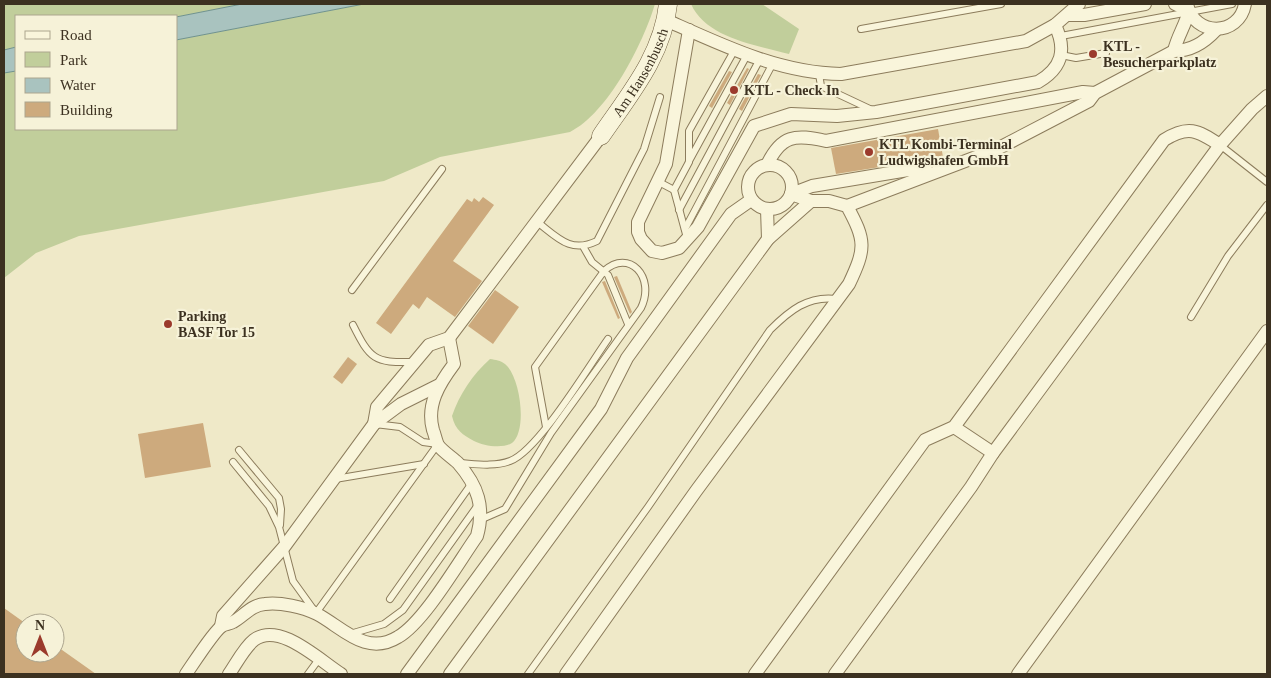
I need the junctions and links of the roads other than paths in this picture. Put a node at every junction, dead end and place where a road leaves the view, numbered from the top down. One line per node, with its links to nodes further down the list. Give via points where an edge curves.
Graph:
1 (1001, 4): 10 (lane)
2 (1079, 4): 8 (street)
3 (1145, 4): 8 (street, via 1084,15)
4 (1175, 4): 7 (street)
5 (1232, 4): 7 (lane)
6 (1245, 4): 13 (street, via 1237,21)
7 (1188, 8): 12 (lane); 13 (street, via 1200,25); 15 (street, via 1184,29)
8 (1066, 9): 12 (street)
9 (667, 12): 11 (street); 26 (street, Am Hansenbusch, via 656,51)
10 (860, 29)
11 (689, 30): 14 (street); 32 (street, via 666,164)
12 (1058, 30): 18 (street); 21 (street, via 1026,41 841,74)
13 (1216, 30): 15 (street, via 1184,51)
14 (734, 51): 17 (street); 28 (lane, via 690,131)
15 (1174, 51): 22 (street)
16 (1106, 53): 18 (lane, via 1076,58)
17 (747, 55): 19 (street); 28 (lane)
18 (1061, 55): 25 (street, via 1051,74 1038,82)
19 (760, 59): 20 (street); 41 (lane)
20 (773, 63): 21 (street); 43 (lane)
21 (819, 74): 25 (lane, via 821,86)
22 (1095, 93): 29 (street, via 1083,92 826,141 796,137 784,140 775,148); 31 (street, via 1090,101 997,149)
23 (1267, 96): 27 (street)
24 (660, 97): 45 (lane, via 644,149 597,241)
25 (876, 112): 43 (street, via 837,116 791,114 754,126 698,227)
26 (601, 136): 42 (street)
27 (1220, 145): 33 (lane); 59 (street, via 1199,131 1179,131 1164,140); 62 (street)
28 (689, 162): 34 (lane)
29 (767, 165): 35 (street, via 785,171 792,181); 36 (street, via 754,171 749,178 747,185)
30 (442, 169): 47 (lane)
31 (930, 173): 35 (street, via 908,170 812,186); 39 (street)
32 (657, 181): 34 (lane); 43 (street, via 638,222 641,240 652,251 662,253 679,248)
33 (1267, 182)
34 (674, 190): 41 (lane)
35 (791, 194): 37 (street); 40 (street, via 779,207)
36 (751, 200): 40 (street); 81 (street, via 731,214 627,358 601,409)
37 (811, 201): 39 (street); 44 (street)
38 (1267, 205): 49 (lane, via 1228,256)
39 (847, 206): 48 (street, via 862,237 861,258 849,284)
40 (767, 209): 44 (street)
41 (679, 210): 43 (lane)
42 (536, 221): 45 (lane, via 567,244); 53 (street)
43 (686, 234)
44 (768, 239): 82 (street)
45 (584, 248): 46 (lane, via 592,262)
46 (604, 271): 50 (lane); 50 (lane, via 609,266 628,264 638,269 643,277 646,297); 58 (lane, via 535,367)
47 (352, 290)
48 (837, 299): 83 (lane, via 812,299 784,316 770,330); 84 (street)
49 (1191, 317)
50 (628, 324): 69 (lane, via 551,433 505,509)
51 (353, 325): 55 (lane, via 366,350 374,356 386,362)
52 (1267, 332): 87 (street)
53 (449, 338): 55 (street, via 429,345); 56 (street, via 454,364)
54 (608, 339): 58 (lane)
55 (415, 362): 57 (street, via 377,407)
56 (439, 385): 57 (street, via 401,404); 60 (street, via 431,405 430,419)
57 (374, 424): 60 (lane, via 400,427 423,442); 66 (street)
58 (546, 427): 64 (lane, via 524,452 512,460 498,464)
59 (954, 427): 62 (street); 85 (street, via 925,440)
60 (438, 444): 64 (street); 65 (lane)
61 (239, 450): 70 (lane, via 279,498)
62 (993, 453): 86 (street, via 972,487)
63 (233, 462): 70 (lane, via 269,506)
64 (458, 463): 67 (street)
65 (424, 464): 66 (lane); 73 (lane)
66 (333, 480): 71 (street)
67 (472, 483): 68 (street); 72 (lane)
68 (480, 502): 69 (street); 75 (lane, via 403,610 384,624)
69 (482, 519): 75 (street, via 477,536 414,625 398,638 383,644)
70 (279, 527): 71 (lane)
71 (284, 547): 73 (lane, via 293,581); 74 (street, via 223,616)
72 (390, 600)
73 (316, 613): 74 (street, via 281,604 263,604); 75 (street)
74 (221, 626): 77 (street)
75 (346, 635)
76 (319, 659): 78 (street, via 287,637 263,635 252,641); 79 (lane); 80 (street)
77 (186, 674)
78 (228, 674)
79 (308, 674)
80 (340, 674)
81 (407, 674)
82 (450, 674)
83 (528, 674)
84 (566, 674)
85 (754, 674)
86 (835, 674)
87 (1018, 674)

